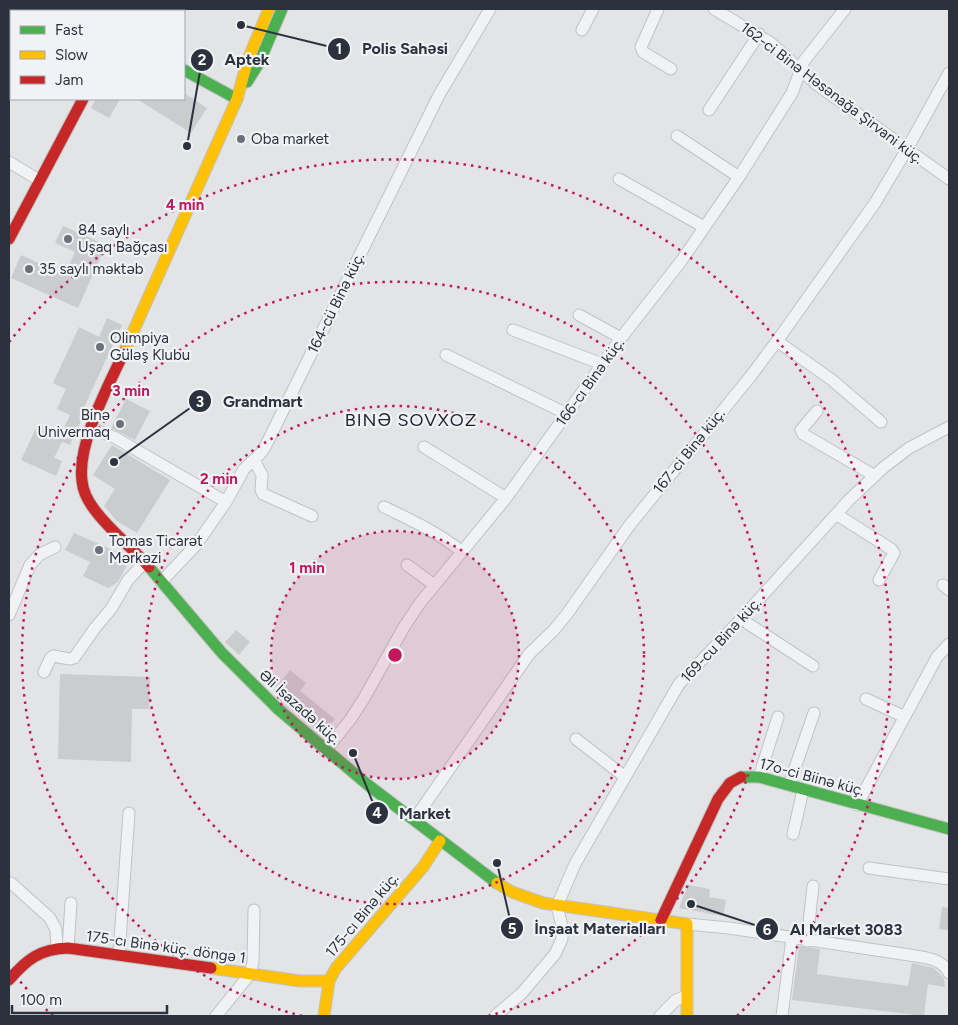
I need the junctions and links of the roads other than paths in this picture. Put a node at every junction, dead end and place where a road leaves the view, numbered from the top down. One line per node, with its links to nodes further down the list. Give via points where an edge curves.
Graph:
1 (81, 9): 9 (street)
2 (269, 9): 12 (street)
3 (282, 9): 12 (street)
4 (490, 9): 41 (street, 164-cü Binə küç., via 439,95 265,447)
5 (593, 9): 10 (street)
6 (658, 9): 13 (street, via 641,47 643,52)
7 (714, 9): 11 (street, 162-ci Binə Həsənağa Şirvani küç.)
8 (845, 9): 14 (street, 166-cı Binə küç.)
9 (86, 10)
10 (582, 30)
11 (759, 34): 14 (street, 162-ci Binə Həsənağa Şirvani küç.); 19 (street)
12 (254, 61): 17 (street, Əli İsazadə küç.)
13 (671, 69)
14 (800, 69): 21 (street, 162-ci Binə Həsənağa Şirvani küç.); 23 (street, 166-cı Binə küç., via 792,94)
15 (185, 71): 17 (street)
16 (949, 72): 21 (street, 167-ci Binə küç.)
17 (237, 99): 39 (street, Əli İsazadə küç.)
18 (82, 100): 25 (street)
19 (709, 110)
20 (677, 136): 23 (street)
21 (907, 149): 26 (street, 162-ci Binə Həsənağa Şirvani küç.); 32 (street, 167-ci Binə küç., via 874,203)
22 (9, 162): 25 (street)
23 (738, 177): 27 (street, 166-cı Binə küç.)
24 (619, 178): 27 (street)
25 (39, 180): 28 (street)
26 (949, 180)
27 (704, 227): 31 (street, 166-cı Binə küç.)
28 (9, 239)
29 (579, 315): 31 (street)
30 (513, 330): 34 (street)
31 (621, 338): 34 (street, 166-cı Binə küç.)
32 (777, 340): 37 (street, via 832,380); 72 (street, 167-ci Binə küç., via 639,513 567,614 529,654)
33 (446, 355): 36 (street)
34 (602, 364): 36 (street, 166-cı Binə küç.)
35 (817, 411): 42 (street, via 801,430 803,434)
36 (567, 414): 43 (street, 166-cı Binə küç.)
37 (880, 422)
38 (949, 427): 42 (street, 169-cu Binə küç., via 909,448)
39 (91, 428): 44 (street, via 114,437); 50 (street, Əli İsazadə küç., via 81,469 85,492 96,511)
40 (424, 447): 43 (street)
41 (254, 460): 44 (street, 164-cü Binə küç., via 244,469); 47 (street, via 262,475 263,494)
42 (874, 476): 46 (street, 169-cu Binə küç.)
43 (506, 498): 49 (street, 166-cı Binə küç.)
44 (226, 502): 53 (street, 164-cü Binə küç., via 196,545)
45 (384, 507): 49 (street)
46 (836, 514): 52 (street, via 892,549 894,553); 56 (street, 169-cu Binə küç.)
47 (312, 516)
48 (55, 547): 55 (street, via 30,564)
49 (461, 551): 54 (street, 166-cı Binə küç.)
50 (145, 562): 53 (street, Əli İsazadə küç.); 59 (street, via 128,580 111,609 74,658 53,656)
51 (407, 564): 54 (street)
52 (879, 580)
53 (161, 582): 65 (street, Əli İsazadə küç., via 236,668)
54 (433, 584): 65 (street, 166-cı Binə küç., via 404,627 363,700)
55 (9, 615)
56 (741, 620): 58 (street); 66 (street, 169-cu Binə küç., via 678,684)
57 (949, 644): 63 (street, via 937,657)
58 (813, 666)
59 (44, 672)
60 (866, 699): 63 (street)
61 (814, 713): 68 (street)
62 (778, 717): 67 (street)
63 (905, 717): 70 (street)
64 (576, 739): 66 (street)
65 (326, 751): 72 (street, Əli İsazadə küç.)
66 (625, 777): 81 (street, 169-cu Binə küç., via 575,864)
67 (760, 777): 68 (street, 17o-ci Biinə küç.); 83 (street, 17o-ci Biinə küç., via 741,776 724,788)
68 (789, 785): 69 (street, 17o-ci Biinə küç.)
69 (803, 790): 70 (street, 17o-ci Biinə küç.); 74 (street)
70 (857, 805): 73 (street, 17o-ci Biinə küç.)
71 (129, 813): 88 (street)
72 (414, 820): 75 (street, Əli İsazadə küç.)
73 (949, 829)
74 (793, 834)
75 (440, 840): 81 (street, Əli İsazadə küç., via 512,892); 92 (street, 175-cı Binə küç., via 423,867 336,968)
76 (869, 868): 77 (street)
77 (949, 879)
78 (10, 883): 87 (street, via 50,918)
79 (813, 886): 86 (street)
80 (71, 903): 87 (street)
81 (557, 906): 83 (street, Əli İsazadə küç.); 96 (street, via 562,939 555,954)
82 (254, 910): 89 (street)
83 (661, 920): 84 (street, Əli İsazadə küç.)
84 (687, 924): 85 (street, Əli İsazadə küç.); 93 (street)
85 (792, 938): 86 (street, Əli İsazadə küç.); 99 (street)
86 (807, 940): 90 (street, Əli İsazadə küç., via 925,958 942,964)
87 (63, 948): 88 (street, 175-cı Binə küç. döngə 1); 91 (street, 175-cı Binə küç. döngə 1, via 34,956)
88 (119, 954): 89 (street, 175-cı Binə küç. döngə 1)
89 (250, 974): 92 (street, 175-cı Binə küç. döngə 1, via 308,982); 94 (street)
90 (949, 974)
91 (9, 980)
92 (329, 981): 95 (street, 175-cı Binə küç.)
93 (687, 996): 97 (street, via 676,1000); 98 (street)
94 (216, 1016)
95 (324, 1016)
96 (496, 1016)
97 (660, 1016)
98 (687, 1016)
99 (782, 1016)

